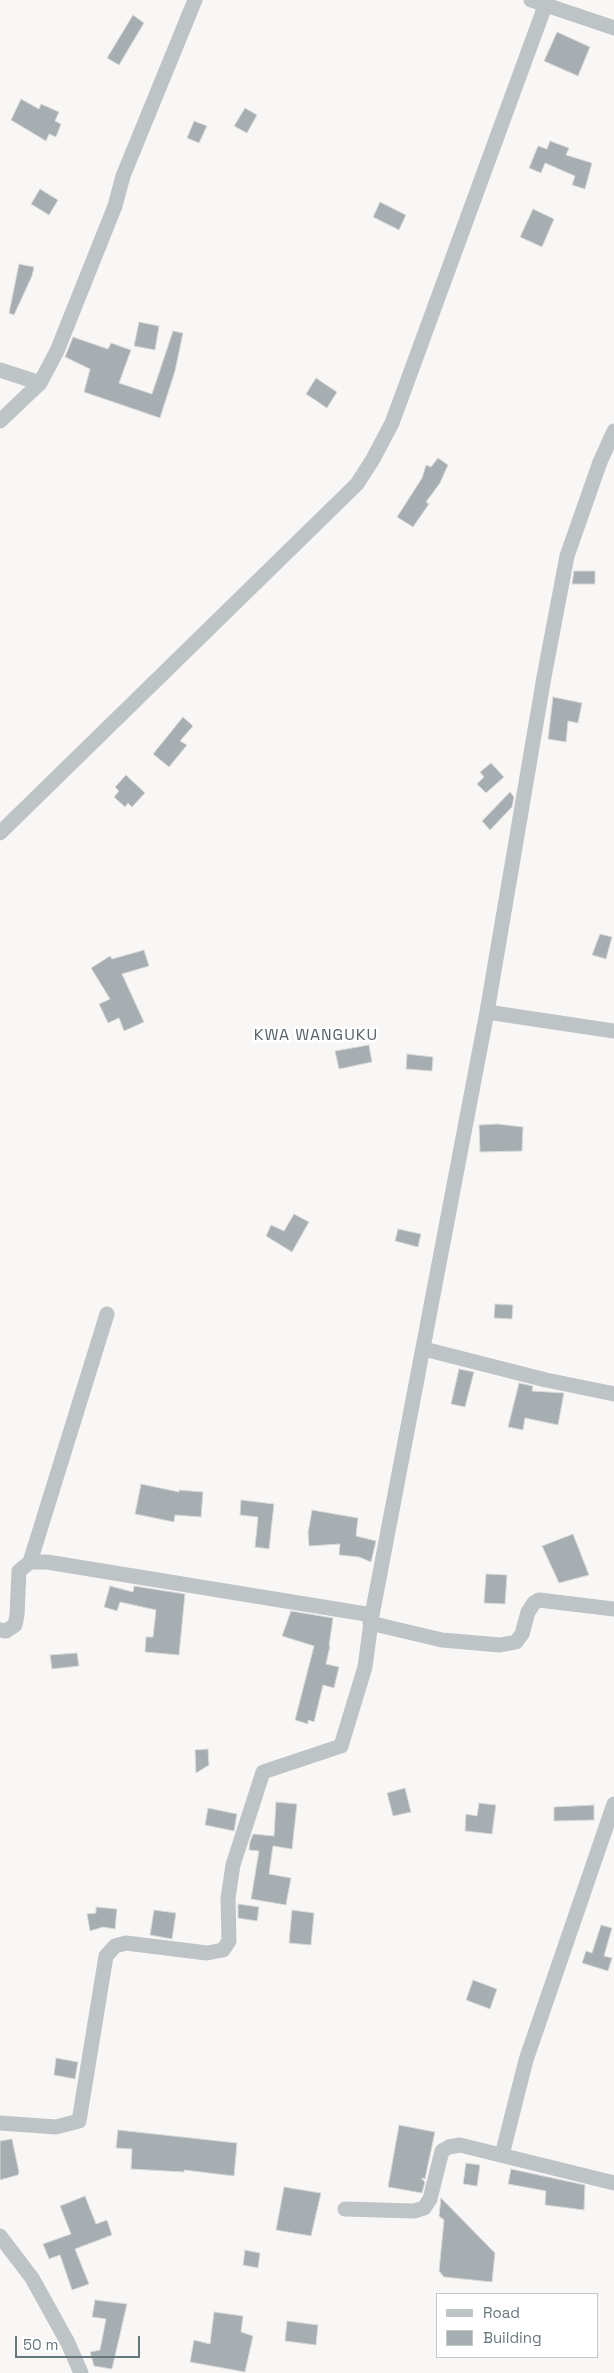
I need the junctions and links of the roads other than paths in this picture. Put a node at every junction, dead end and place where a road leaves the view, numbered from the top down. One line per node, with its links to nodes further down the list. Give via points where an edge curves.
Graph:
1 (195, 0): 5 (street, via 123,176 115,206 57,351)
2 (538, 3): 3 (street); 8 (street, via 392,423 374,459 357,484)
3 (614, 28)
4 (0, 370): 5 (street)
5 (40, 383): 6 (street)
6 (0, 421)
7 (614, 431): 9 (street, via 567,556)
8 (0, 833)
9 (487, 1012): 10 (street); 12 (street)
10 (614, 1032)
11 (107, 1314): 14 (street)
12 (424, 1349): 13 (street); 16 (street)
13 (614, 1394)
14 (30, 1562): 16 (street, via 47,1562); 17 (street, via 19,1571 15,1625)
15 (614, 1609): 16 (street, via 539,1600 528,1612 522,1634 516,1642 500,1645 442,1640)
16 (371, 1619): 19 (street, via 365,1667 341,1746 263,1772 234,1864 228,1898 229,1941 223,1950 207,1953 126,1943 115,1946 106,1956 79,2120 56,2127)
17 (0, 1630)
18 (614, 1804): 20 (street, via 526,2060)
19 (0, 2123)
20 (502, 2154): 21 (street); 22 (street, via 460,2145 442,2151 430,2199 418,2211)
21 (614, 2183)
22 (345, 2209)
23 (0, 2236): 24 (street, via 32,2278)
24 (81, 2373)

